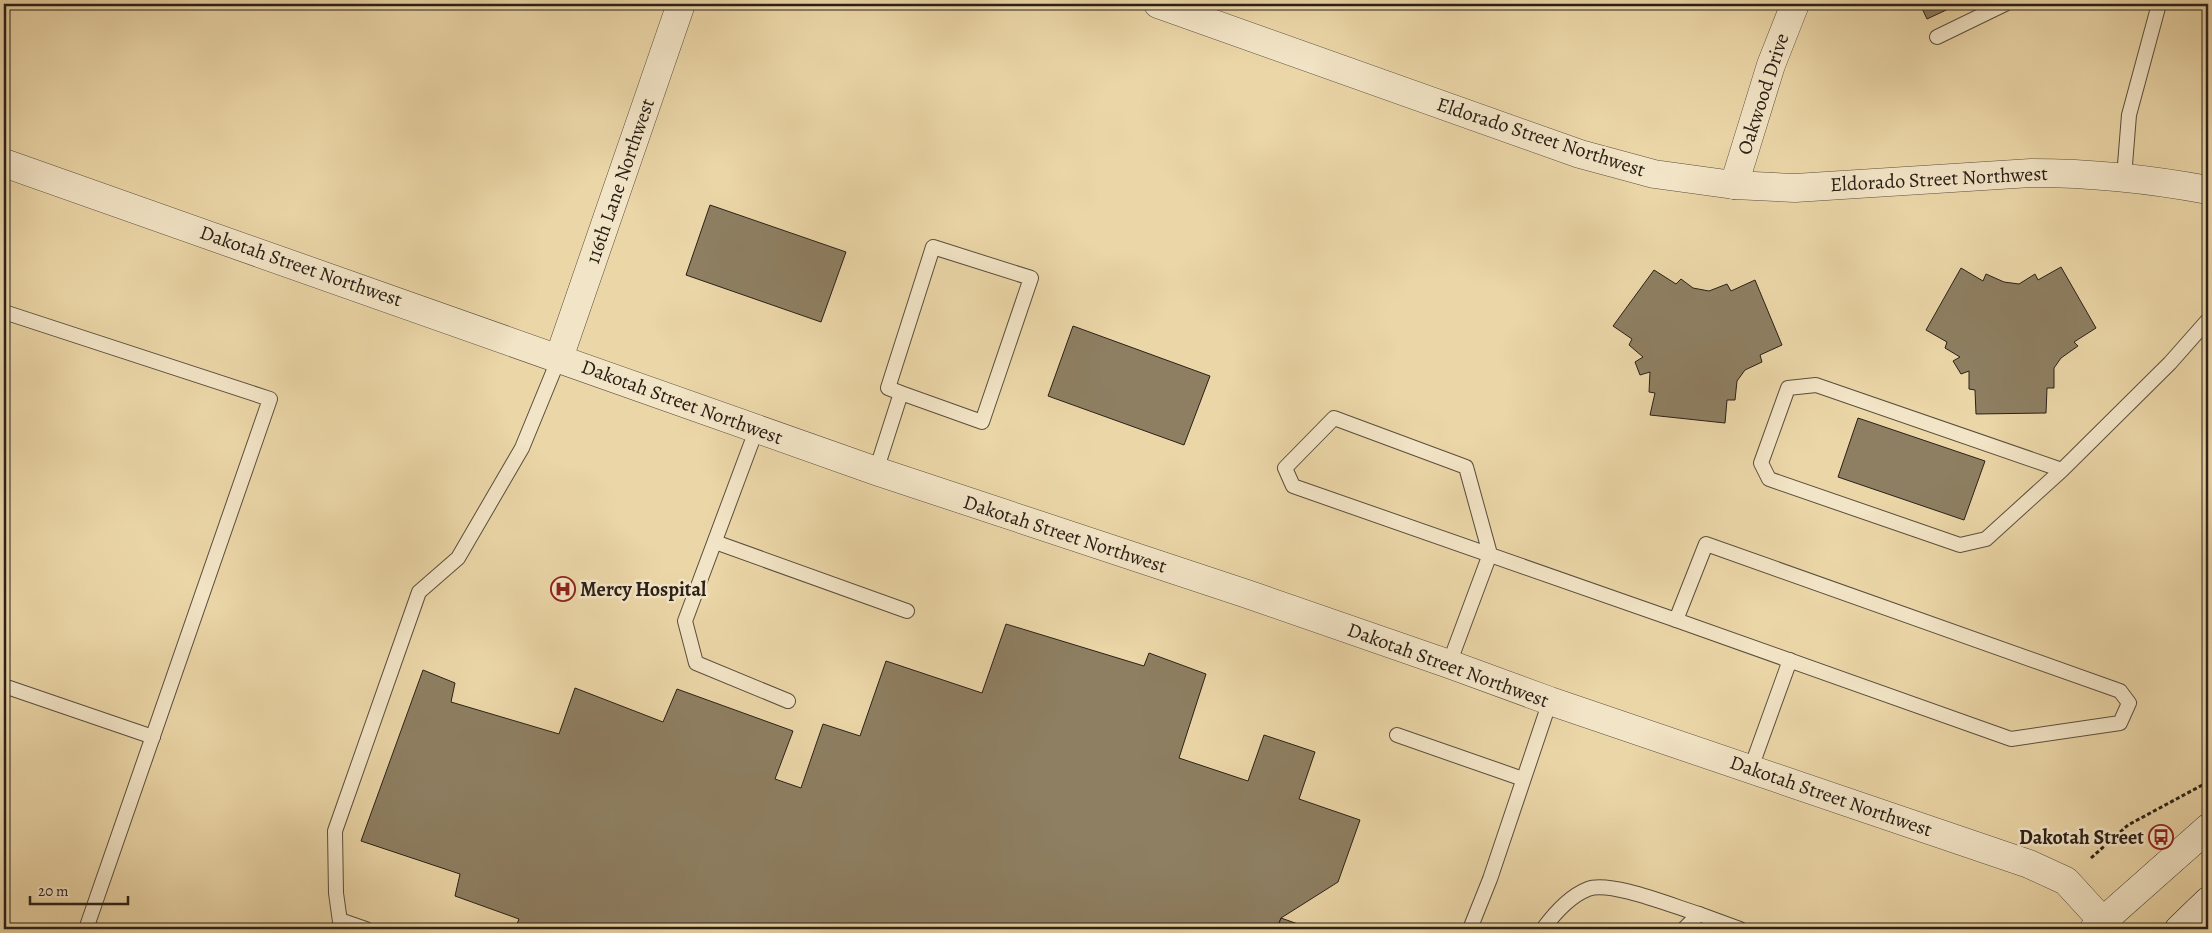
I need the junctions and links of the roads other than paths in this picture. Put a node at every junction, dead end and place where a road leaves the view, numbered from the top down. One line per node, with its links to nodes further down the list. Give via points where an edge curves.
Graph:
1 (681, 4): 13 (street, 116th Lane Northwest)
2 (1158, 4): 9 (street, Eldorado Street Northwest, via 1580,154 1654,174)
3 (1795, 4): 9 (street, Oakwood Drive, via 1771,64)
4 (2005, 4): 6 (lane)
5 (2159, 4): 8 (lane, via 2129,115)
6 (1936, 37)
7 (10, 169): 13 (street, Dakotah Street Northwest)
8 (2124, 177): 9 (street, Eldorado Street Northwest, via 2031,172 1795,188); 10 (street, Eldorado Street Northwest)
9 (1734, 185)
10 (2208, 190)
11 (4, 312): 28 (lane, via 270,399)
12 (2208, 320): 16 (lane)
13 (559, 358): 15 (street, Dakotah Street Northwest); 34 (lane, via 522,448 458,558 419,592 335,831 336,893)
14 (901, 393): 14 (lane, via 982,422 1031,278 933,247 888,388); 17 (lane)
15 (757, 428): 17 (street, Dakotah Street Northwest); 18 (lane)
16 (2062, 470): 16 (lane, via 1986,539 1960,545 1770,479 1761,463 1788,388 1816,385)
17 (876, 471): 23 (street, Dakotah Street Northwest)
18 (715, 542): 20 (lane); 25 (lane, via 685,621 696,663)
19 (1490, 554): 19 (lane, via 1466,468 1334,418 1285,468 1293,486); 21 (lane); 23 (lane)
20 (907, 611)
21 (1676, 620): 22 (lane); 22 (lane, via 1706,544 2120,691 2129,704 2120,723 2011,739)
22 (1790, 660): 29 (lane)
23 (1449, 664): 26 (street, Dakotah Street Northwest)
24 (4, 686): 28 (lane)
25 (788, 701)
26 (1550, 701): 29 (street, Dakotah Street Northwest); 30 (lane)
27 (1397, 735): 30 (lane)
28 (153, 737): 36 (lane)
29 (1751, 768): 35 (street, Dakotah Street Northwest, via 2028,864 2066,881)
30 (1523, 779): 38 (lane)
31 (2208, 828): 35 (street)
32 (2208, 901): 42 (street)
33 (1699, 914): 39 (lane, via 1613,887 1590,888 1553,916); 40 (lane); 41 (lane)
34 (341, 925): 37 (lane)
35 (2102, 927)
36 (86, 929)
37 (366, 929)
38 (1470, 929)
39 (1543, 929)
40 (1684, 929)
41 (1740, 929)
42 (2180, 929)

